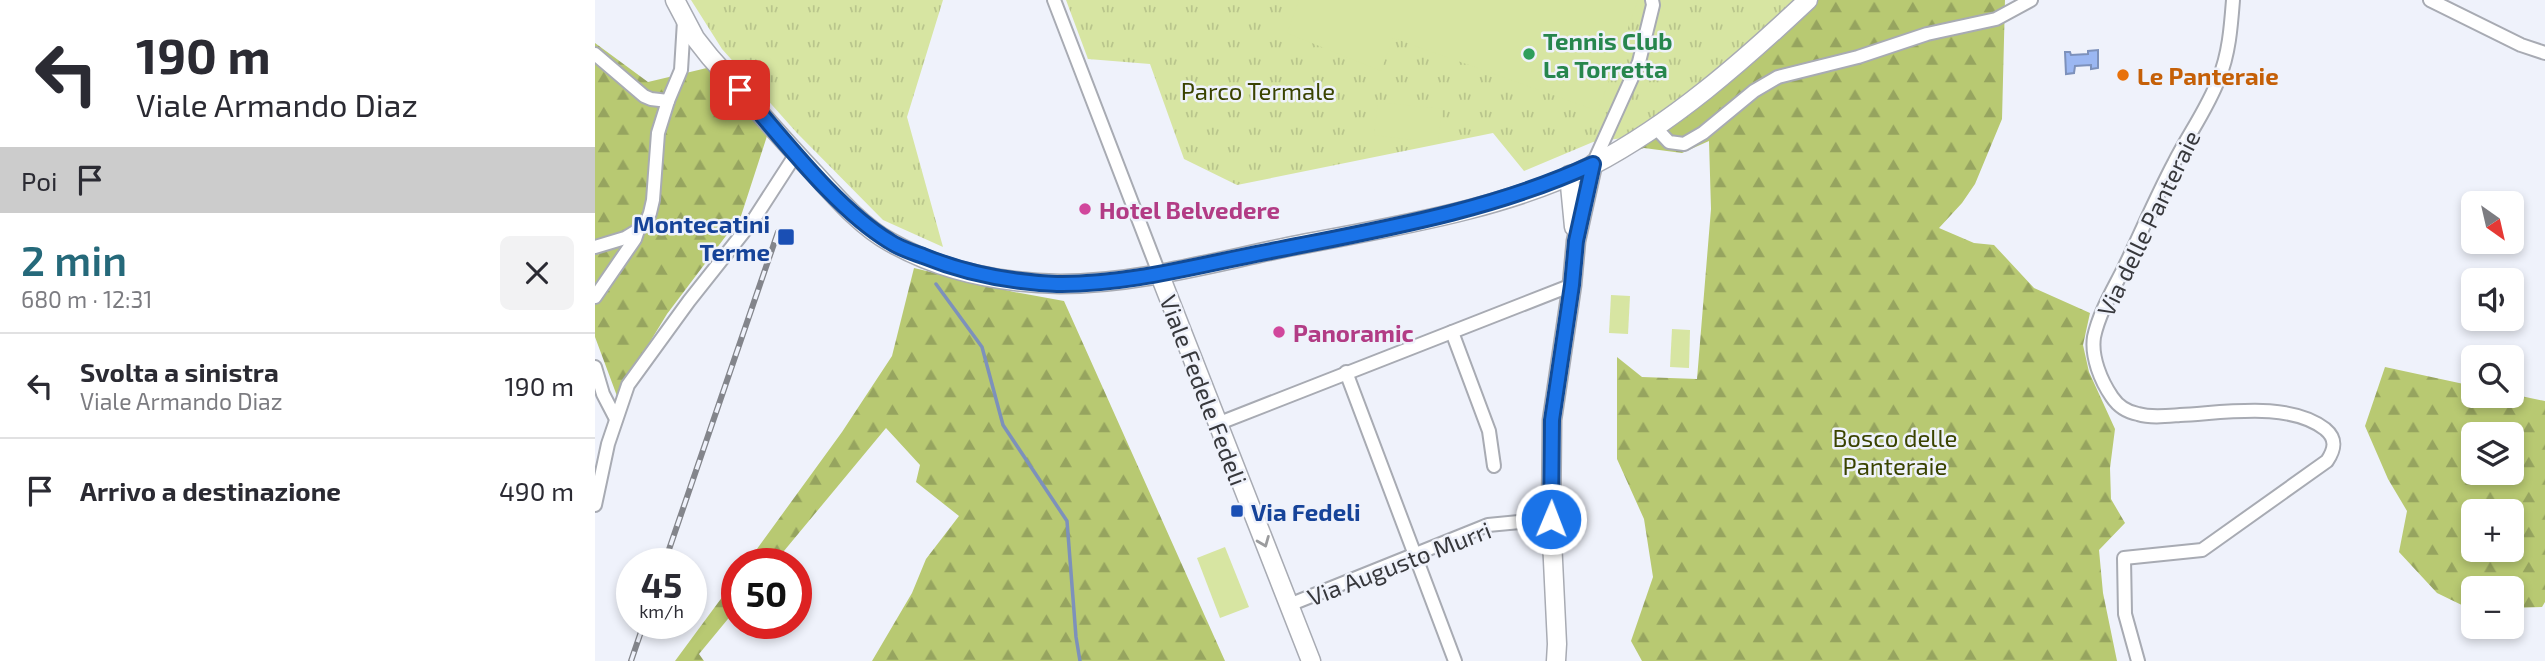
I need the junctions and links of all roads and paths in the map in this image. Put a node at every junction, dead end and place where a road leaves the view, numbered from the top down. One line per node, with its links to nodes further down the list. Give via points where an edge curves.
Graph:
1 (675, 0): 8 (main road)
2 (1054, 0): 19 (street, Viale Fedele Fedeli)
3 (1652, 0): 14 (street, via 1639,62)
4 (1808, 0): 12 (main road, via 1758,47)
5 (2031, 0): 12 (street, via 1996,19 1786,74 1754,90 1684,144 1669,142)
6 (2233, 0): 35 (street, Via delle Panteraie, via 2220,78 2112,291 2095,337 2094,356 2113,399 2139,415 2273,411 2300,415 2331,434 2333,451 2327,461 2202,550 2124,558 2125,614)
7 (2430, 0): 9 (street)
8 (684, 21): 11 (street, via 681,70); 13 (main road)
9 (2545, 53)
10 (595, 54): 11 (street, via 644,96)
11 (668, 101): 16 (street, via 658,133 653,200 647,221)
12 (1655, 127): 14 (main road)
13 (796, 154): 19 (main road, via 865,224 890,242 950,268 1005,280 1059,284); 25 (street, via 754,219 628,385)
14 (1593, 164): 15 (main road); 17 (main road)
15 (1569, 176): 17 (main road); 19 (main road, via 1471,208)
16 (638, 230): 18 (street); 21 (street)
17 (1576, 241): 20 (main road)
18 (595, 247)
19 (1159, 273): 26 (main road, Viale Fedele Fedeli)
20 (1572, 285): 22 (street); 29 (main road, via 1552,420)
21 (595, 297)
22 (1452, 332): 24 (street); 27 (street, via 1489,431)
23 (595, 367): 25 (street)
24 (1346, 372): 26 (street); 30 (street)
25 (616, 419): 28 (street)
26 (1217, 424): 31 (main road, Viale Fedele Fedeli, one-way to 31)
27 (1494, 466)
28 (595, 505)
29 (1551, 519): 30 (street, Via Augusto Murri, via 1488,525); 34 (main road)
30 (1414, 555): 31 (street, Via Augusto Murri); 33 (street)
31 (1289, 605): 32 (main road, Viale Fedele Fedeli)
32 (1311, 661)
33 (1455, 661)
34 (1556, 661)
35 (2138, 661)

